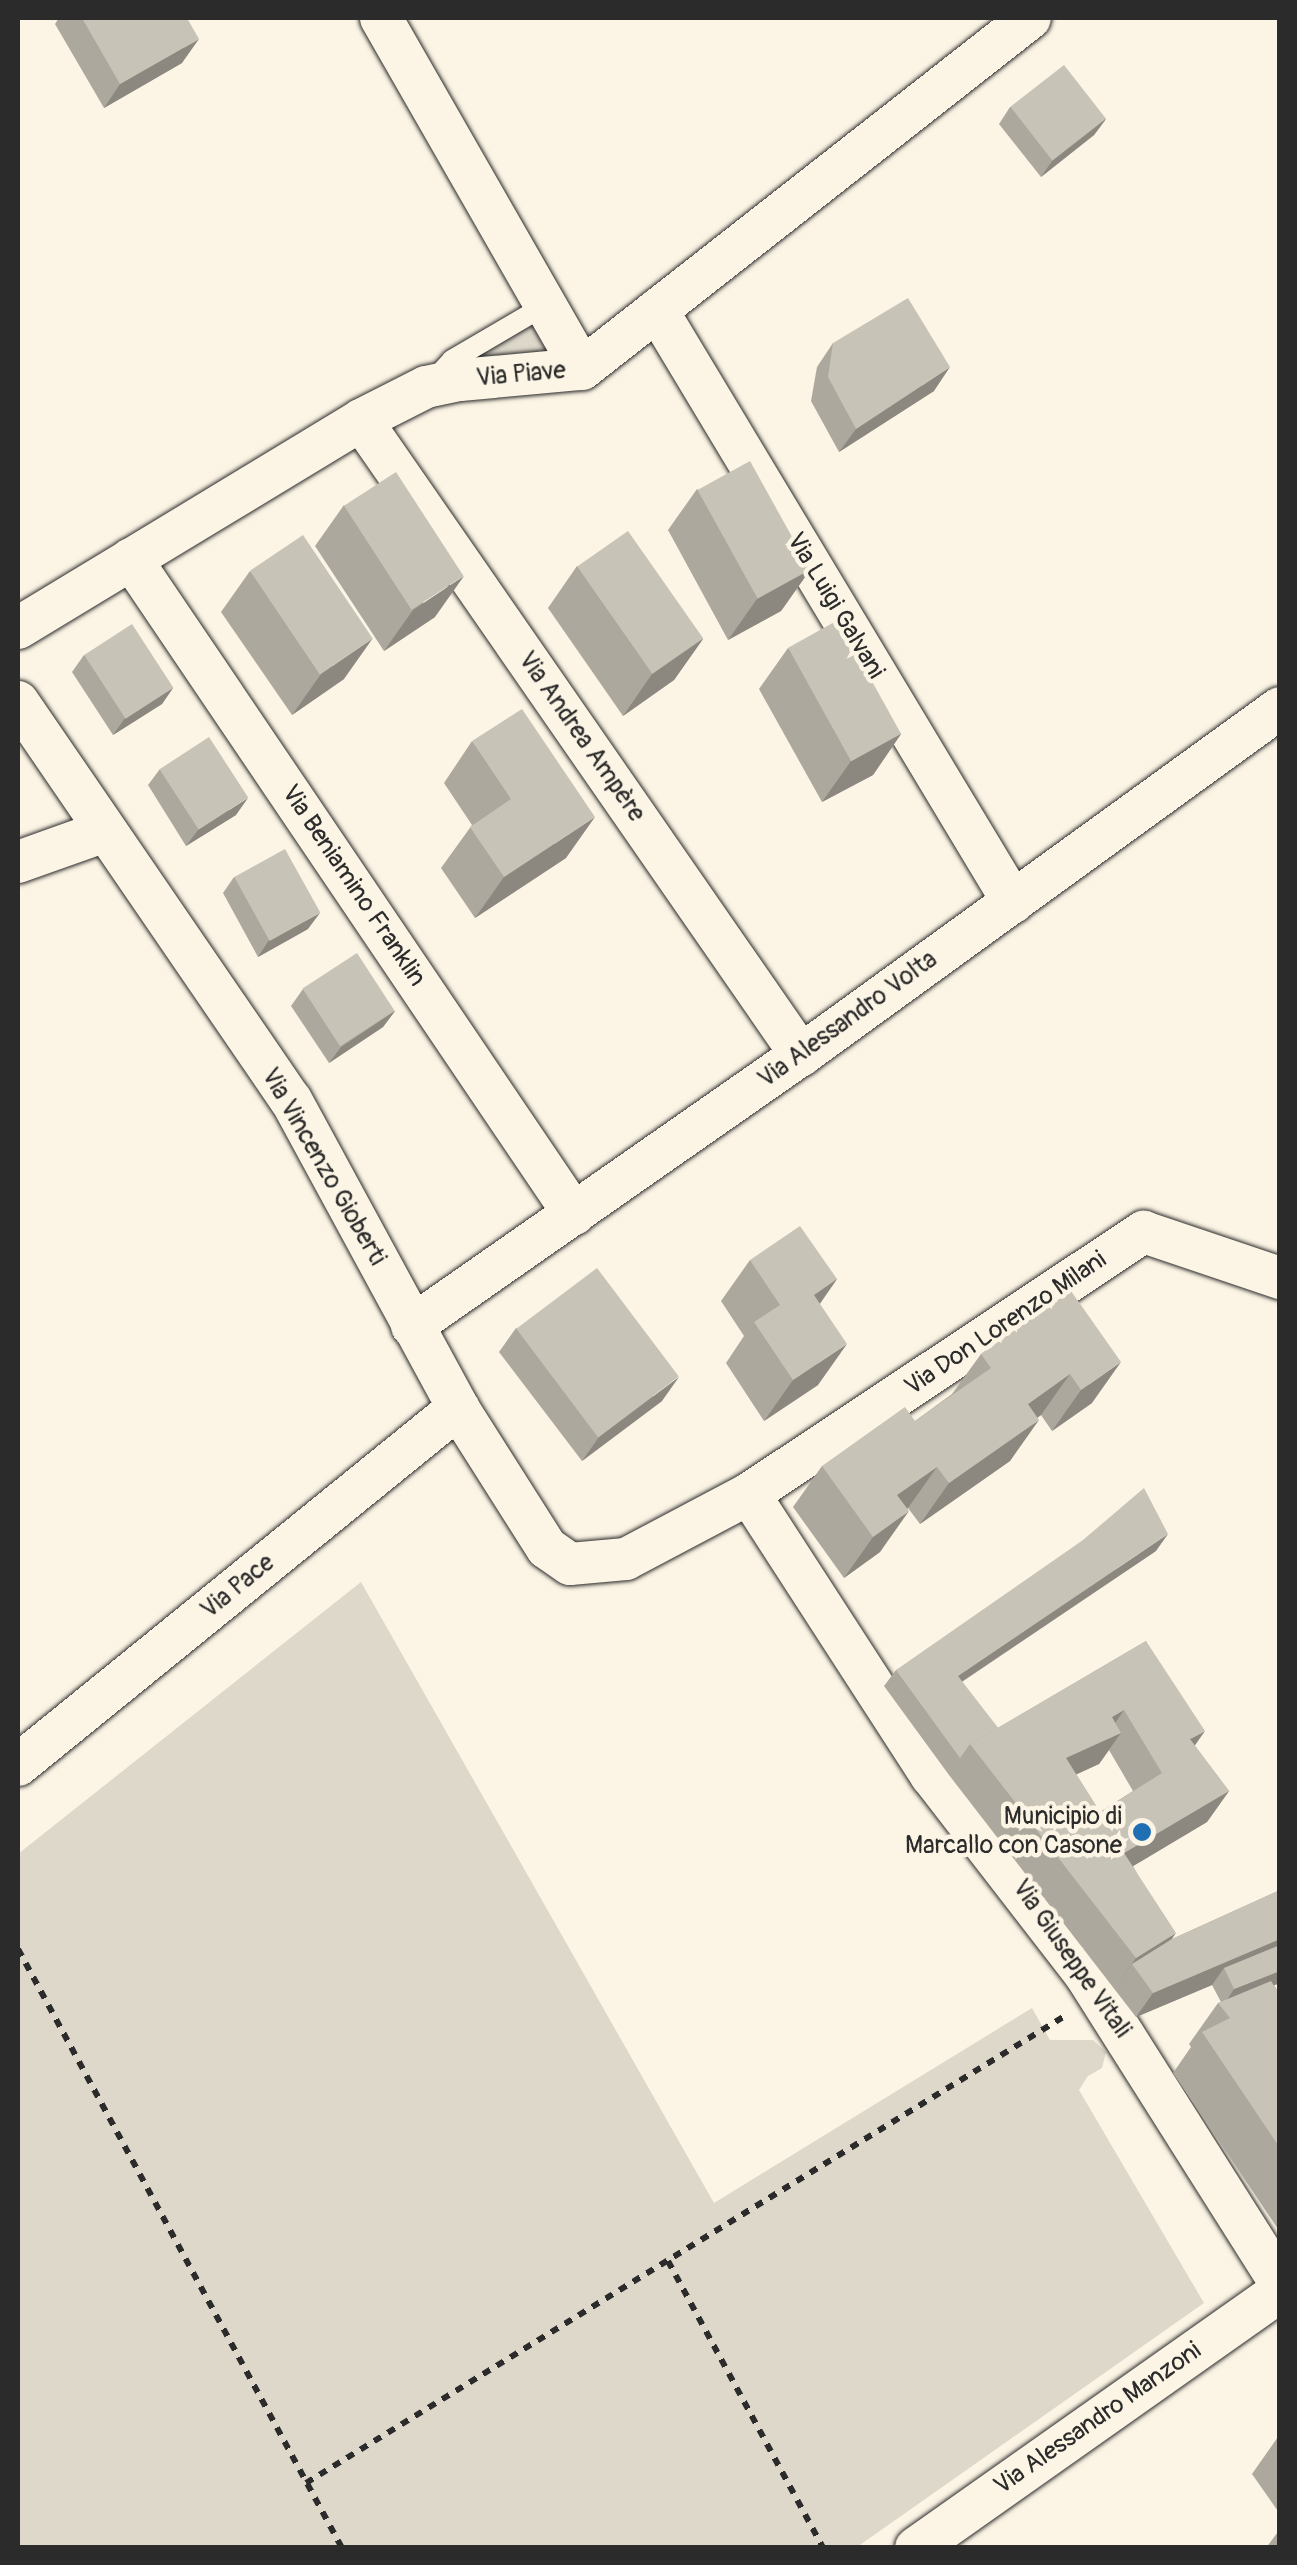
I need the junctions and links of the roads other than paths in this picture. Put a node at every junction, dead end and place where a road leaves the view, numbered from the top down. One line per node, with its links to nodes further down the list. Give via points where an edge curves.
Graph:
1 (381, 18): 3 (street)
2 (1008, 24): 4 (street, Via Piave)
3 (544, 306): 5 (street); 6 (lane, via 452,360)
4 (657, 310): 5 (street, Via Piave); 14 (street, Via Luigi Galvani)
5 (582, 370): 6 (street, Via Piave)
6 (426, 388): 7 (street, Via Piave)
7 (361, 420): 8 (street, Via Piave); 15 (street, Via Andrea Ampère)
8 (131, 559): 9 (street, Via Piave); 16 (street, Via Beniamino Franklin)
9 (18, 628)
10 (18, 702): 12 (street, Via Vincenzo Gioberti)
11 (1280, 708): 14 (street, Via Alessandro Volta)
12 (106, 832): 13 (street); 18 (street, Via Vincenzo Gioberti, via 290,1100)
13 (18, 862)
14 (1012, 902): 15 (street, Via Alessandro Volta)
15 (801, 1055): 16 (street, Via Alessandro Volta)
16 (574, 1214): 18 (street, Via Alessandro Volta)
17 (1280, 1278): 20 (street, Via Don Lorenzo Milani, via 1144,1232)
18 (412, 1326): 19 (street, Via Vincenzo Gioberti)
19 (458, 1408): 21 (street, Via Vincenzo Gioberti, via 547,1548 570,1564); 22 (street, Via Pace)
20 (749, 1494): 21 (street, Via Don Lorenzo Milani, via 654,1546); 23 (street, Via Giuseppe Vitali, via 932,1776 1092,1985)
21 (596, 1565)
22 (18, 1765)
23 (1280, 2287): 24 (street, Via Alessandro Manzoni)
24 (916, 2548)

